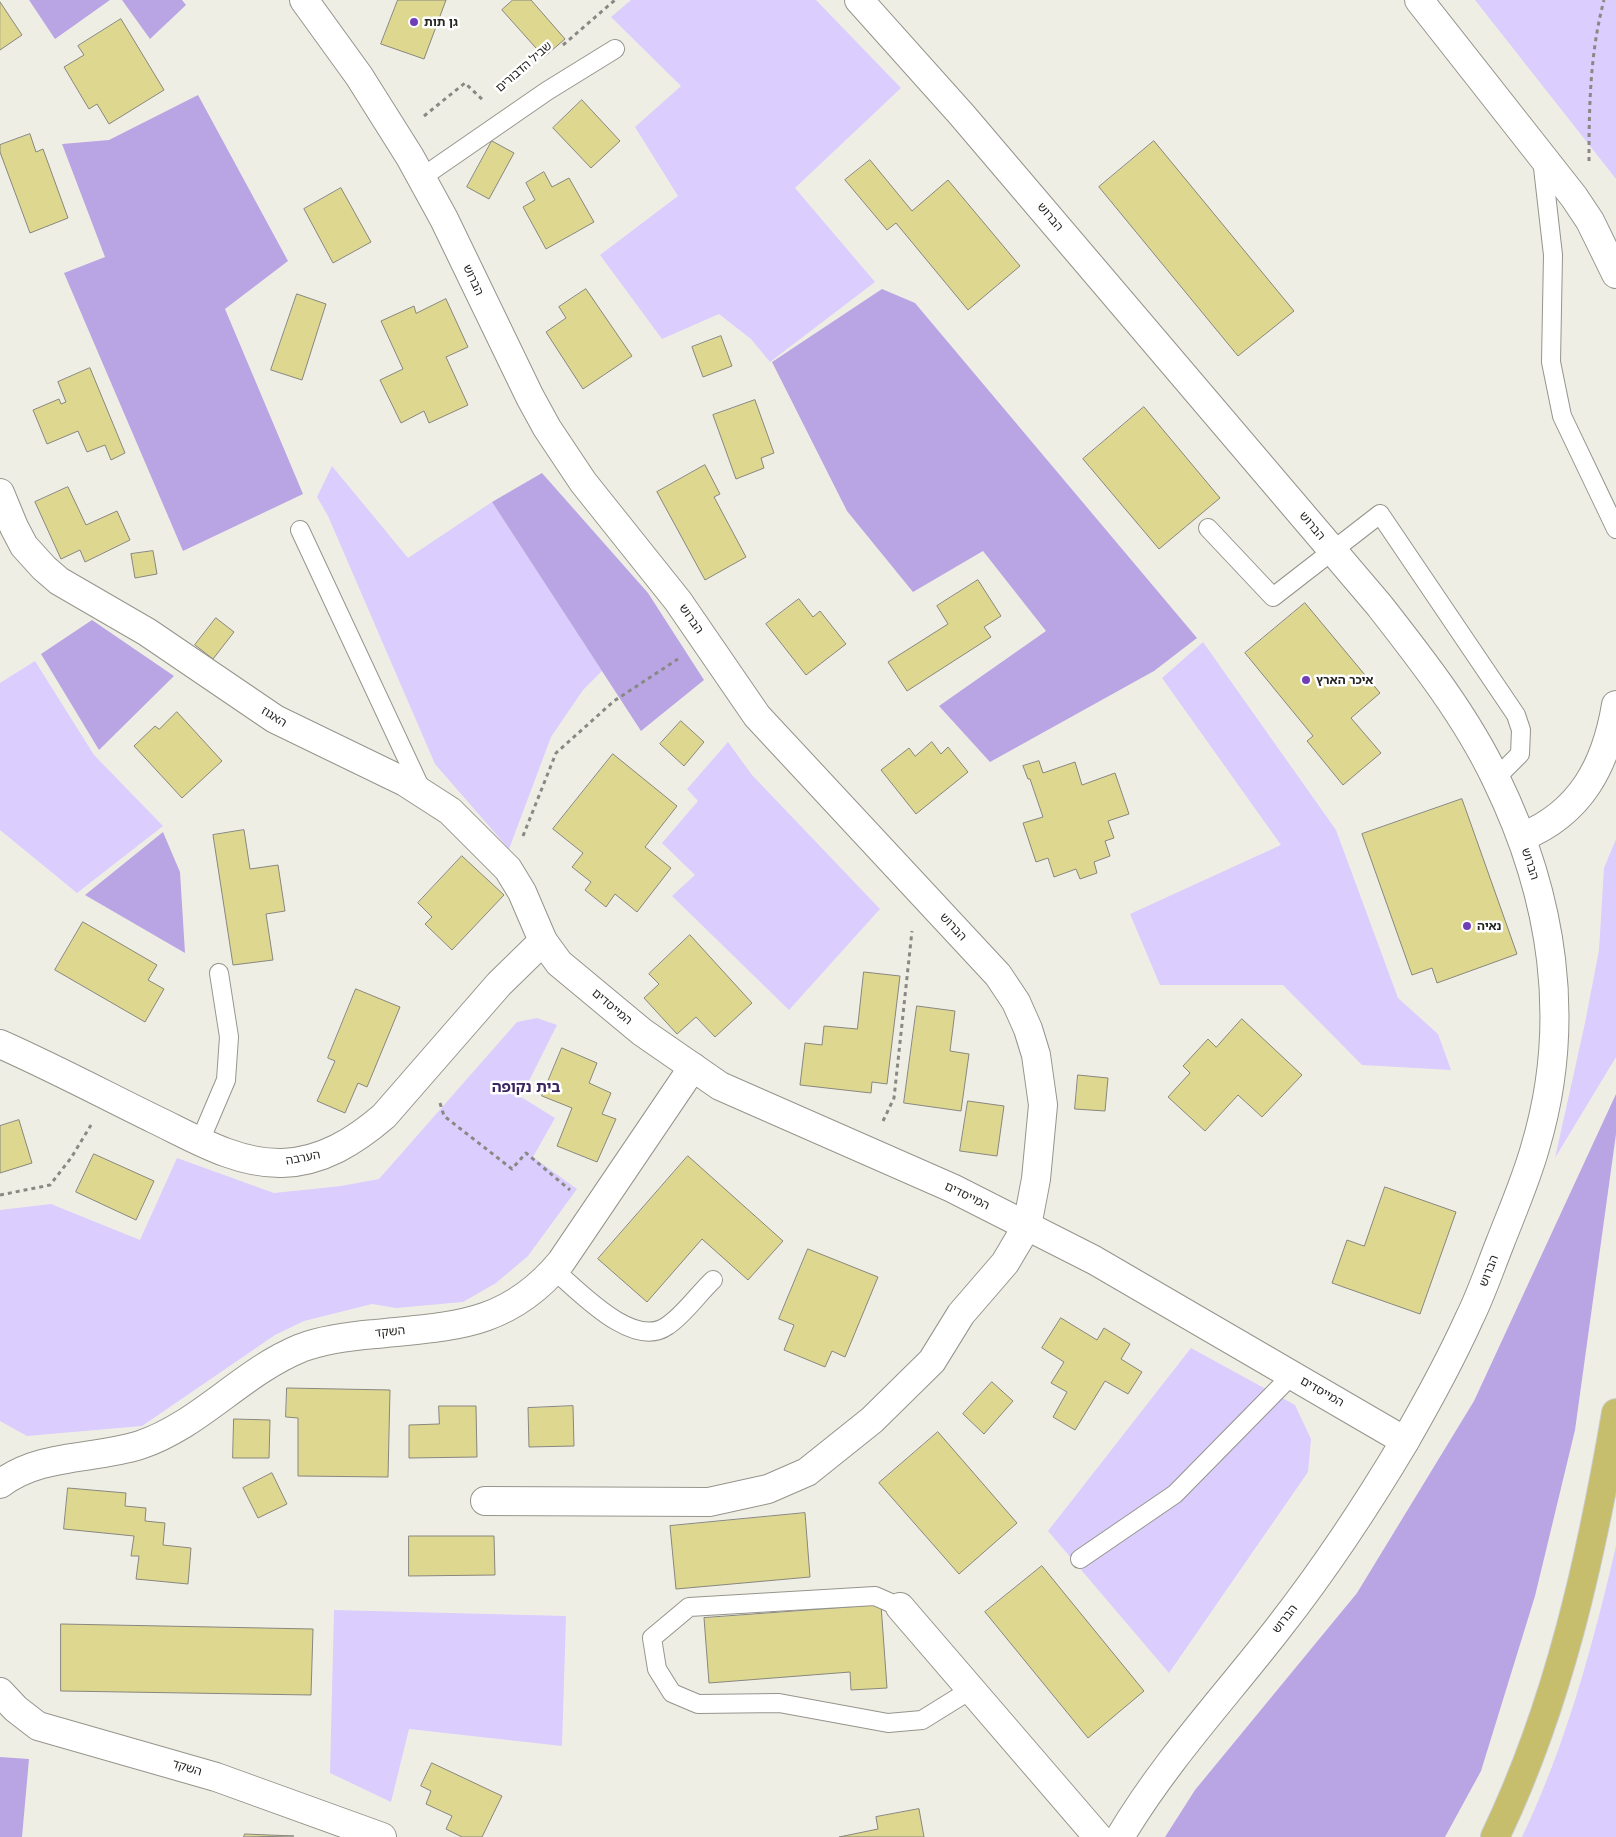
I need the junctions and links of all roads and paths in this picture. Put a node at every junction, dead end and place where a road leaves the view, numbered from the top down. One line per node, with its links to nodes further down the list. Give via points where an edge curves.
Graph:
1 (304, 0): 9 (street, הברוש)
2 (615, 0): 7 (path, שביל הדבורים)
3 (859, 0): 18 (street, הברוש, via 962,115)
4 (1419, 0): 10 (street)
5 (1604, 0): 11 (path, via 1591,71)
6 (615, 49): 12 (lane)
7 (556, 50)
8 (490, 107): 9 (path, שביל הדבורים, via 465,83)
9 (398, 137): 12 (street, הברוש)
10 (1542, 156): 13 (street, via 1590,221); 16 (lane, via 1554,254 1551,362 1562,416)
11 (1589, 166)
12 (421, 178): 19 (street, הברוש, via 547,428 588,488)
13 (1616, 274)
14 (0, 493): 22 (street, האגוז, via 24,546 59,581 147,632 275,719)
15 (1208, 528): 18 (lane, via 1273,597)
16 (1616, 529)
17 (300, 530): 22 (lane)
18 (1333, 550): 21 (street, הברוש, via 1424,663 1463,720); 21 (lane, via 1380,514 1516,715 1520,754)
19 (706, 640): 24 (path, via 614,701 556,753 531,820); 25 (street, הברוש, via 748,704 777,739)
20 (1616, 705): 23 (street, via 1607,743 1585,789 1564,814)
21 (1496, 778): 23 (street, הברוש)
22 (422, 791): 24 (street, האגוז, via 462,822)
23 (1522, 837): 41 (street, הברוש, via 1541,898 1552,958 1555,1020 1550,1083 1535,1148 1473,1310)
24 (508, 869): 26 (street, האגוז, via 522,892)
25 (916, 888): 33 (path, via 894,1098); 36 (street, הברוש, via 998,975 1028,1028 1036,1054 1042,1105 1040,1155)
26 (543, 941): 29 (street, המייסדים, via 558,963 642,1032); 30 (street, הערבה, via 499,984)
27 (219, 973): 32 (lane, via 229,1037 226,1080)
28 (0, 1044): 31 (street, הערבה)
29 (693, 1068): 33 (street, המייסדים, via 720,1086); 35 (street, השקד)
30 (418, 1080): 32 (street, הערבה, via 364,1133 323,1155 282,1163 261,1161 240,1157); 35 (path, via 438,1097 444,1116 512,1169 526,1153)
31 (107, 1096): 32 (street, הערבה); 34 (path, via 71,1158 50,1185)
32 (200, 1141)
33 (870, 1152): 36 (street, המייסדים)
34 (0, 1195)
35 (596, 1211): 37 (street, השקד)
36 (1027, 1226): 39 (street, המייסדים, via 1094,1260); 43 (street, via 1005,1263 961,1314 932,1361 872,1420 808,1472 768,1489 710,1502)
37 (554, 1270): 38 (lane, via 621,1325 648,1332 666,1327); 42 (street, השקד, via 528,1296 494,1315 448,1326 336,1338 303,1348 251,1375 185,1423 158,1438 111,1453 42,1463)
38 (713, 1280)
39 (1292, 1375): 41 (street, המייסדים); 44 (lane, via 1175,1494)
40 (1616, 1413): 53 (highway, via 1588,1561 1562,1659 1533,1747)
41 (1405, 1441): 52 (street, הברוש, via 1329,1561 1172,1759)
42 (0, 1484)
43 (485, 1501)
44 (1080, 1560)
45 (900, 1607): 46 (street); 46 (lane, via 875,1596 689,1607 652,1638 658,1669 672,1693 698,1704 779,1702 888,1723 922,1720)
46 (972, 1689): 51 (street)
47 (0, 1692): 49 (street, השקד)
48 (0, 1718): 49 (street)
49 (38, 1726): 50 (street, השקד, via 216,1777)
50 (382, 1837)
51 (1098, 1837)
52 (1120, 1837)
53 (1495, 1837)

